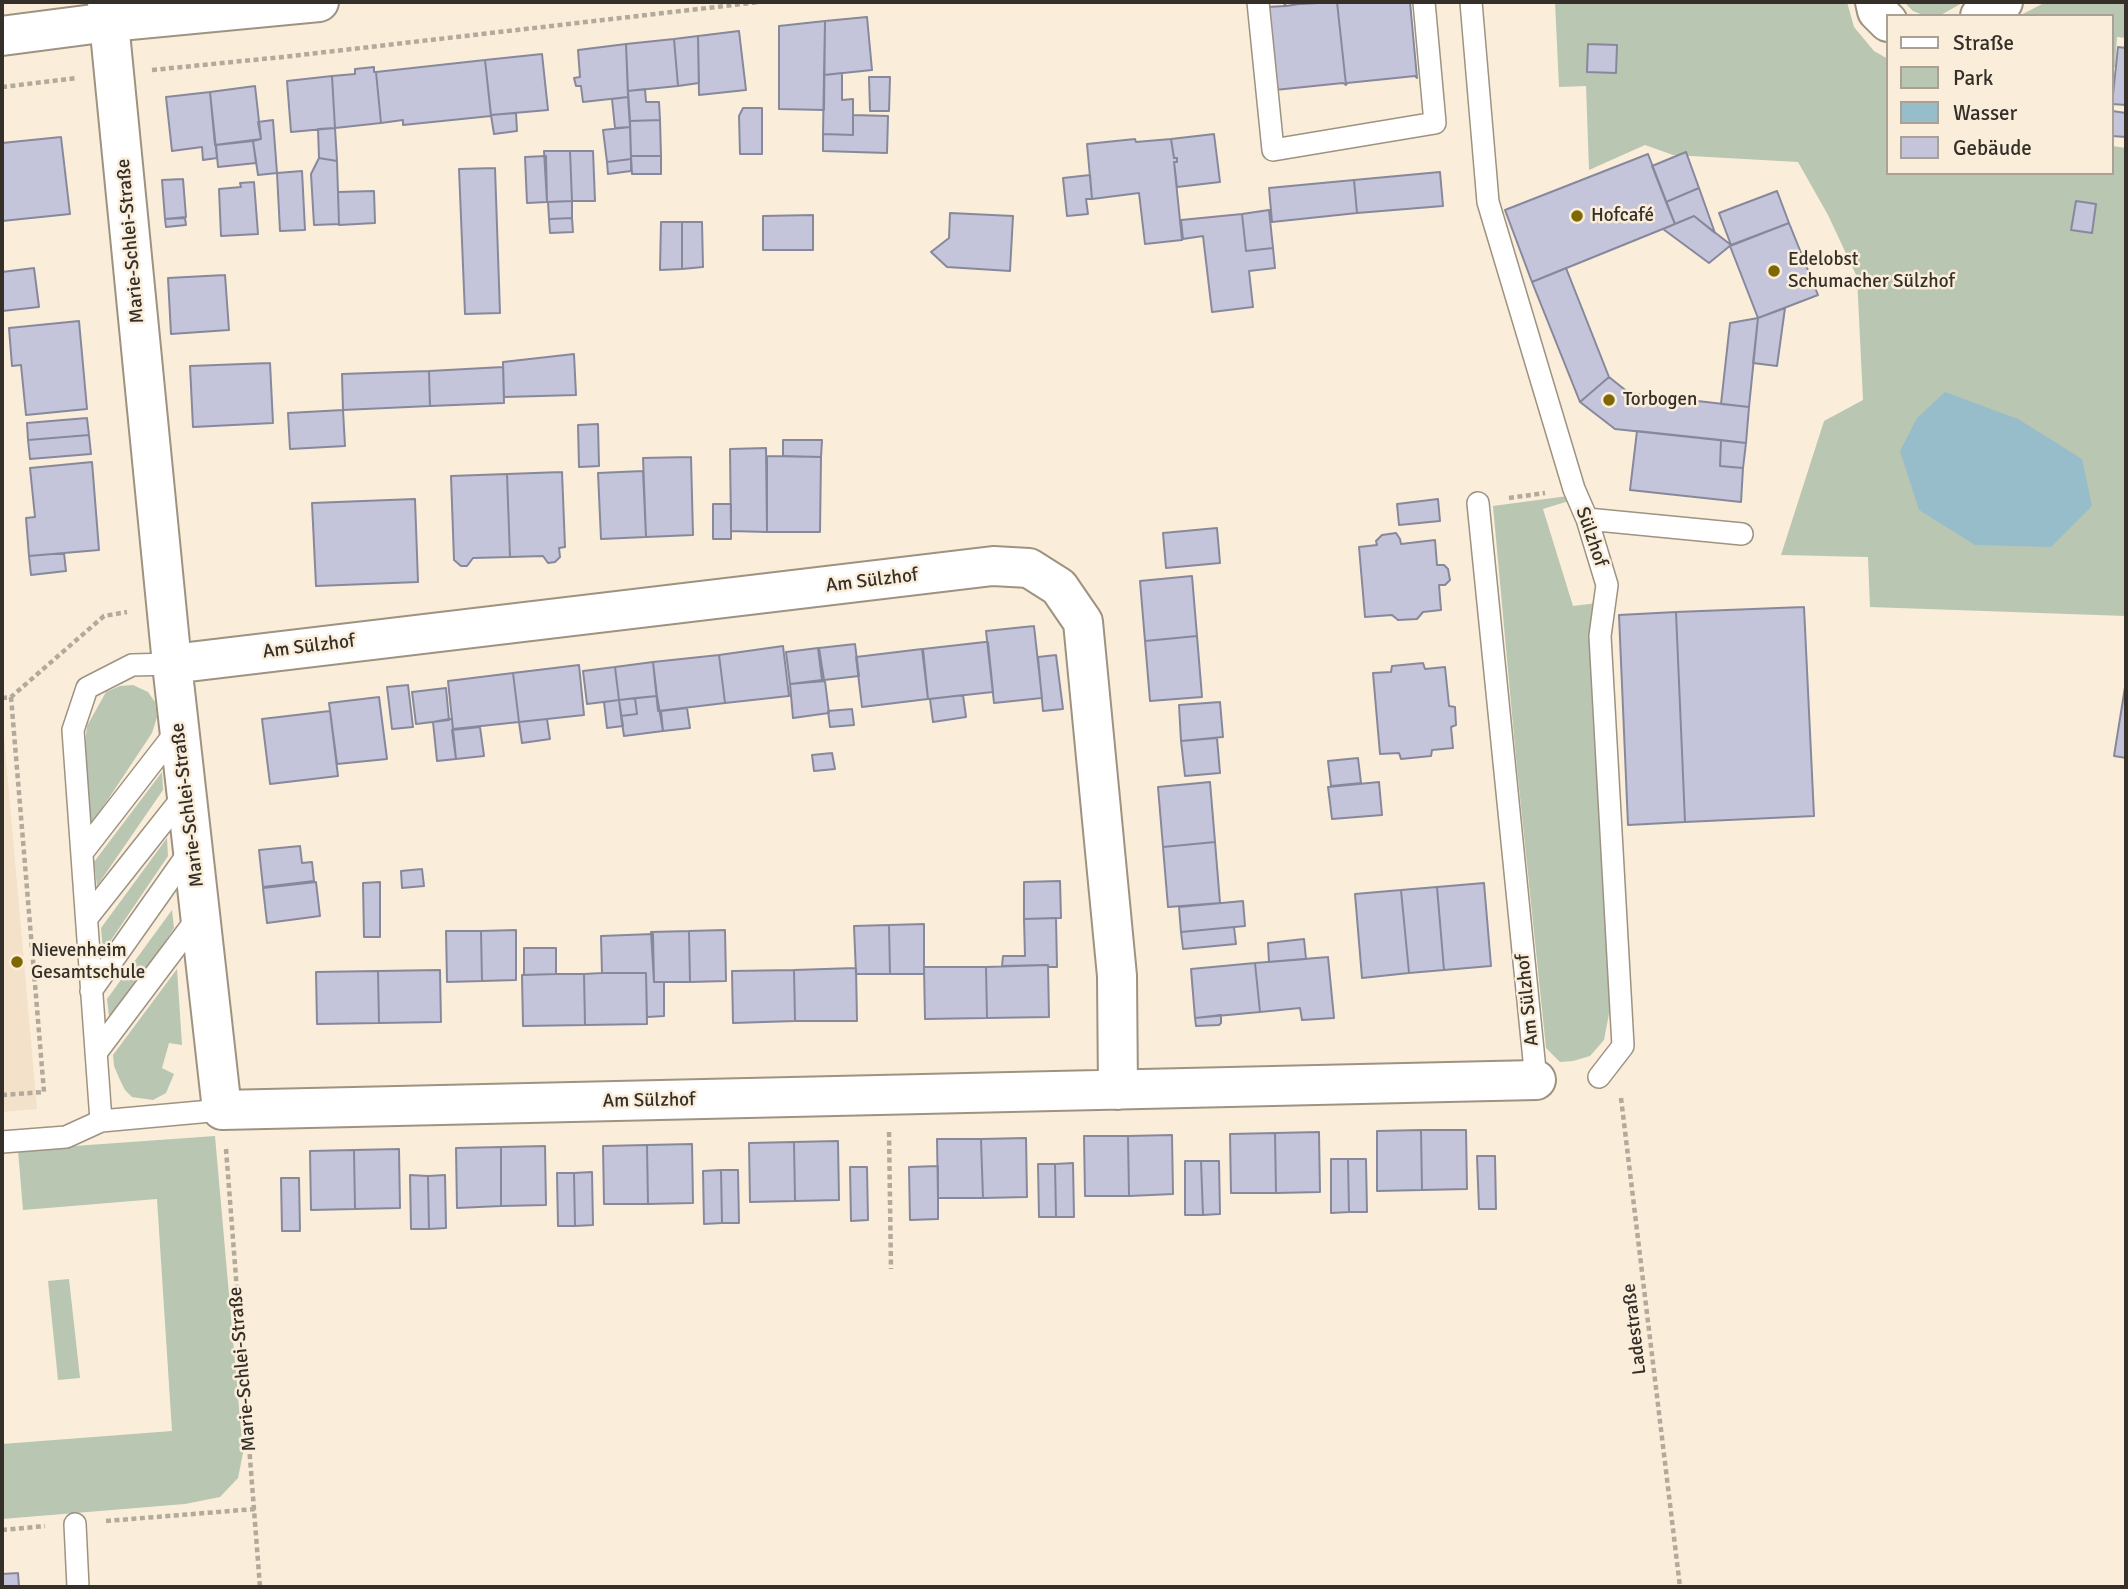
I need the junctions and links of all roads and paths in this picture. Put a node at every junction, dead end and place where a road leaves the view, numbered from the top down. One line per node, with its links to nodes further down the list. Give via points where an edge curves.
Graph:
1 (319, 2): 8 (street)
2 (759, 2): 12 (path)
3 (1258, 2): 4 (lane, via 1273,150 1435,123)
4 (1424, 2)
5 (1471, 2): 14 (lane, Sülzhof, via 1488,202)
6 (1875, 2): 10 (street)
7 (2003, 2): 9 (street)
8 (108, 12): 11 (street); 12 (street, Marie-Schlei-Straße)
9 (1983, 14)
10 (1886, 20)
11 (2, 36)
12 (114, 73): 13 (path); 18 (street, Marie-Schlei-Straße)
13 (2, 87)
14 (1574, 489): 15 (path); 16 (lane, Sülzhof)
15 (1478, 503): 31 (lane, Am Sülzhof)
16 (1587, 519): 17 (lane); 30 (lane, Sülzhof, via 1607,585 1601,636 1623,1046)
17 (1742, 534)
18 (166, 606): 19 (street, Marie-Schlei-Straße); 20 (path, via 104,615)
19 (172, 664): 22 (street, Marie-Schlei-Straße); 25 (lane, via 132,665 87,688 73,730); 32 (street, Am Sülzhof, via 993,566 1029,568 1059,587 1083,622 1117,976)
20 (11, 697): 21 (path); 33 (path, via 44,1092)
21 (2, 698)
22 (179, 728): 23 (street, Marie-Schlei-Straße); 25 (lane)
23 (187, 791): 24 (street, Marie-Schlei-Straße); 27 (lane)
24 (193, 847): 26 (street, Marie-Schlei-Straße); 28 (lane)
25 (82, 853): 27 (lane)
26 (201, 914): 29 (lane); 35 (street, Marie-Schlei-Straße)
27 (86, 918): 28 (lane)
28 (91, 991): 29 (lane)
29 (96, 1052): 36 (lane)
30 (1599, 1077): 44 (path, Ladestraße, via 1620,1097)
31 (1536, 1080): 32 (street, Am Sülzhof)
32 (1118, 1090): 34 (street, Am Sülzhof)
33 (2, 1095)
34 (889, 1096): 35 (street, Am Sülzhof); 38 (path)
35 (222, 1110): 36 (lane); 39 (path, Marie-Schlei-Straße)
36 (101, 1121): 37 (lane, via 65,1137)
37 (2, 1142)
38 (891, 1269)
39 (255, 1509): 40 (path); 43 (path, Marie-Schlei-Straße)
40 (75, 1524): 41 (path); 42 (lane)
41 (2, 1530)
42 (78, 1587)
43 (260, 1587)
44 (1680, 1587)

